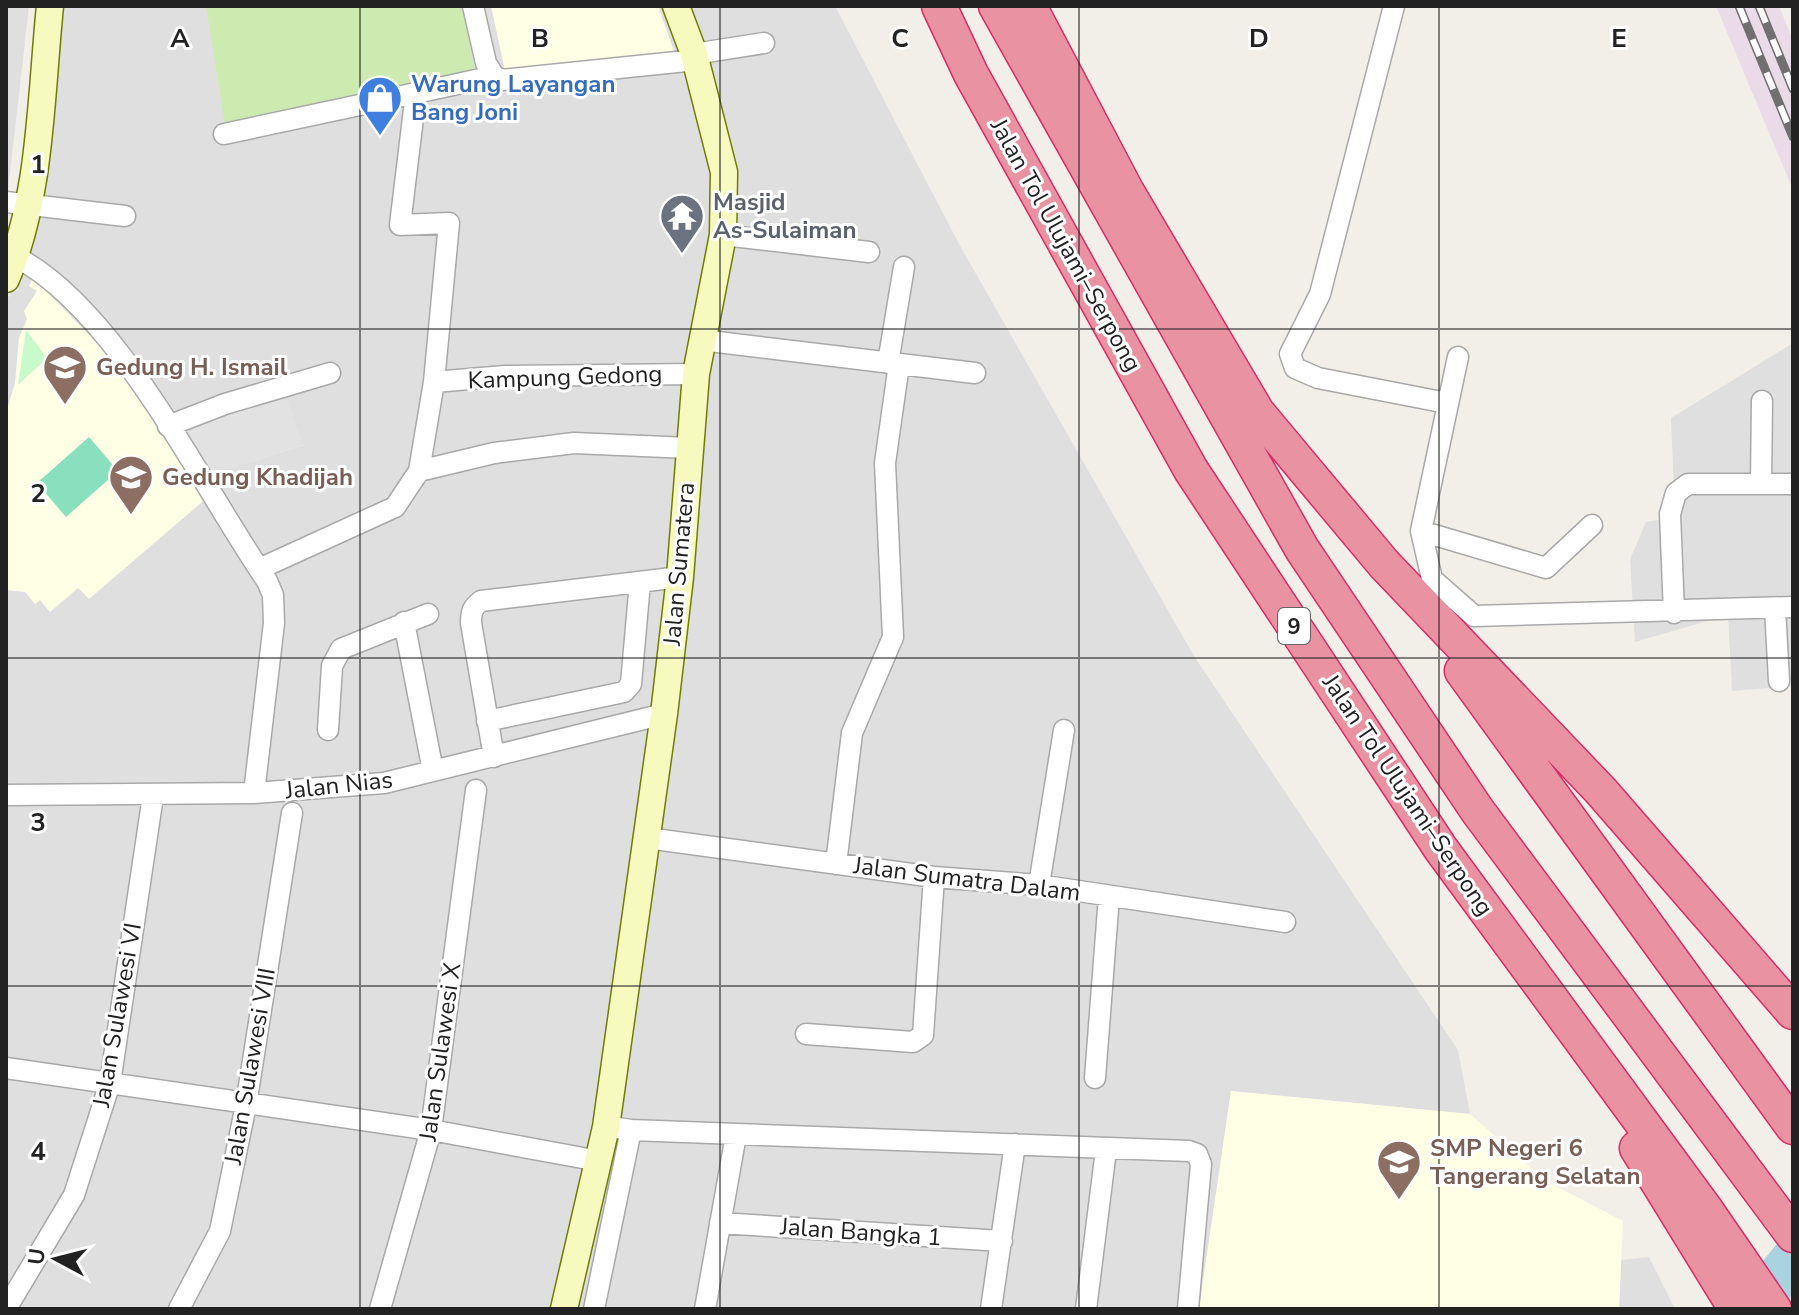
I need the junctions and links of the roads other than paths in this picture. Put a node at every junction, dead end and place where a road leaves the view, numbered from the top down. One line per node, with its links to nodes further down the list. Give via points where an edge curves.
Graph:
1 (50, 6): 13 (street)
2 (473, 6): 10 (street)
3 (676, 6): 9 (street, Jalan Sumatera)
4 (939, 6): 74 (highway, Jalan Tol Ulujami–Serpong / 9, via 971,74 1191,470 1441,849)
5 (996, 6): 76 (highway, Jalan Tol Ulujami–Serpong / 9, via 1302,549 1477,810)
6 (1029, 6): 35 (highway, via 1127,192 1257,412)
7 (1394, 6): 27 (street, via 1320,294 1290,354 1295,368 1318,378)
8 (764, 43): 9 (street)
9 (695, 57): 10 (street, via 502,80); 15 (street, Jalan Sumatera, via 724,172)
10 (494, 76): 11 (street)
11 (416, 93): 12 (street); 25 (street, Kampung Gedong, via 400,225 449,223)
12 (224, 134)
13 (17, 202): 14 (street); 18 (street)
14 (125, 216)
15 (723, 235): 16 (street); 19 (street, Jalan Sumatera)
16 (869, 252)
17 (904, 267): 21 (street)
18 (11, 268): 28 (street, via 51,279 151,396)
19 (701, 340): 21 (street); 24 (street, Jalan Sumatera)
20 (1458, 357): 27 (street)
21 (894, 364): 23 (street); 56 (street, via 885,463 893,637 852,733)
22 (330, 373): 28 (street)
23 (975, 373)
24 (696, 374): 25 (street, Kampung Gedong); 29 (street, Jalan Sumatera)
25 (434, 382): 30 (street, Kampung Gedong)
26 (1762, 401): 31 (street)
27 (1447, 403): 34 (street)
28 (168, 426): 36 (street)
29 (689, 448): 30 (street, via 574,443 494,453); 37 (street, Jalan Sumatera)
30 (419, 471): 36 (street, Kampung Gedong, via 395,507)
31 (1761, 484): 32 (street); 40 (street, via 1688,484 1676,493 1670,514)
32 (1793, 484)
33 (1592, 525): 34 (street, via 1546,568)
34 (1421, 531): 40 (street, via 1432,579 1474,616)
35 (1384, 564): 61 (highway, via 1601,791); 67 (highway)
36 (259, 569): 51 (street, via 273,595 274,623)
37 (680, 577): 38 (street); 44 (street, Jalan Sumatera)
38 (640, 582): 45 (street, via 631,684 624,692); 45 (street, via 476,605 471,623)
39 (1784, 608): 40 (street); 43 (street)
40 (1674, 613)
41 (428, 614): 42 (street)
42 (404, 622): 46 (street, via 337,654); 49 (street)
43 (1779, 681)
44 (664, 714): 48 (street, Jalan Nias); 55 (street, Jalan Sumatera)
45 (487, 721): 48 (street)
46 (328, 730)
47 (1064, 730): 58 (street)
48 (494, 757): 49 (street, Jalan Nias)
49 (433, 771): 51 (street, Jalan Nias, via 384,783)
50 (476, 790): 69 (street, Jalan Sulawesi X)
51 (254, 793): 53 (street, Jalan Nias)
52 (6, 795): 53 (street, Jalan Nias)
53 (153, 796): 65 (street, Jalan Sulawesi VI)
54 (292, 813): 66 (street, Jalan Sulawesi VIII)
55 (647, 838): 56 (street, Jalan Sumatra Dalam); 68 (street, Jalan Sumatera)
56 (836, 864): 57 (street, Jalan Sumatra Dalam)
57 (934, 877): 58 (street, Jalan Sumatra Dalam); 62 (street, via 923,1035 913,1042)
58 (1039, 885): 59 (street, Jalan Sumatra Dalam)
59 (1109, 896): 60 (street, Jalan Sumatra Dalam); 64 (street)
60 (1285, 922)
61 (1793, 1012)
62 (806, 1034)
63 (6, 1068): 65 (street)
64 (1095, 1078)
65 (110, 1083): 66 (street); 78 (street, Jalan Sulawesi VI, via 74,1195)
66 (246, 1105): 69 (street); 79 (street, Jalan Sulawesi VIII, via 220,1231)
67 (1793, 1127)
68 (618, 1128): 70 (street); 73 (street, Jalan Sumatera); 82 (street, Jalan Sumatera)
69 (431, 1130): 73 (street); 80 (street, Jalan Sulawesi X)
70 (736, 1135): 71 (street); 75 (street)
71 (1015, 1144): 72 (street); 77 (street)
72 (1106, 1150): 85 (street); 86 (street, via 1197,1154 1201,1164)
73 (599, 1161): 81 (street, Jalan Sumatera)
74 (1696, 1220): 87 (highway); 88 (highway, Jalan Tol Ulujami–Serpong / 9)
75 (720, 1223): 77 (street, Jalan Bangka 1); 83 (street)
76 (1793, 1235)
77 (1002, 1241): 84 (street)
78 (6, 1309)
79 (179, 1309)
80 (380, 1309)
81 (564, 1309)
82 (594, 1309)
83 (705, 1309)
84 (991, 1309)
85 (1086, 1309)
86 (1188, 1309)
87 (1736, 1309)
88 (1774, 1309)

